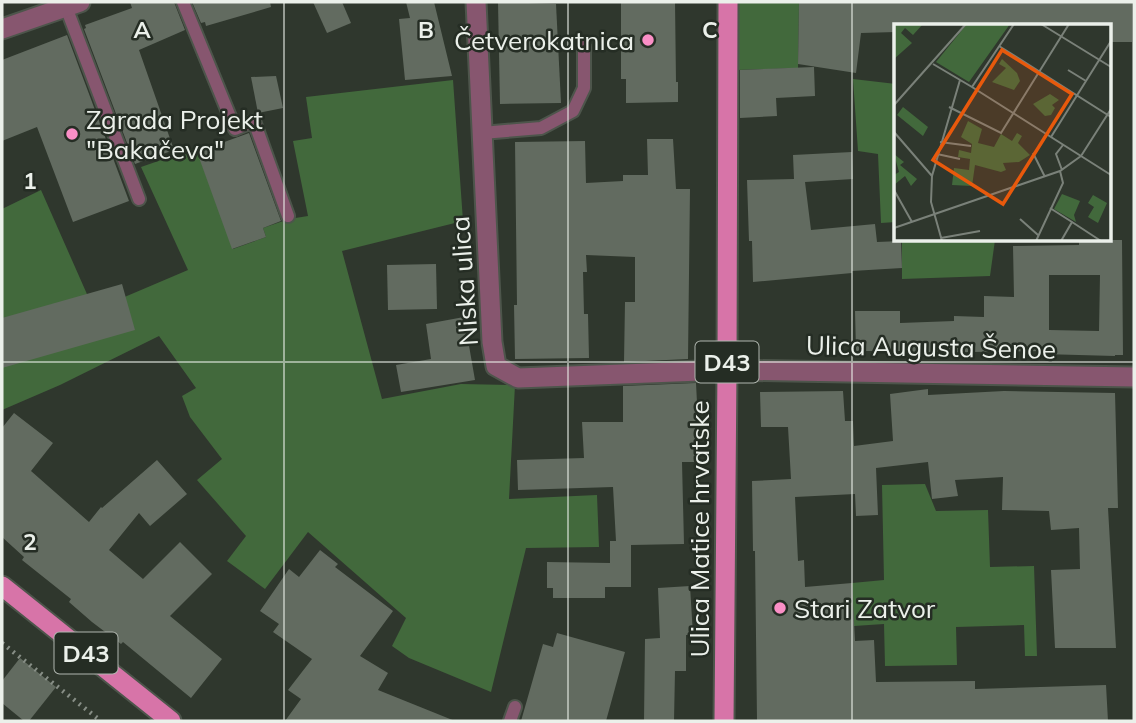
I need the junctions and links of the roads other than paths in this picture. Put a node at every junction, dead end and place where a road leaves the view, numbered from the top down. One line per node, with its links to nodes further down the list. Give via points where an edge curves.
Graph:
1 (183, 2): 9 (lane, via 235,129 254,121)
2 (475, 2): 7 (street, Niska ulica)
3 (728, 2): 10 (main road, Ulica Matice hrvatske / D43)
4 (73, 4): 5 (street); 8 (lane)
5 (2, 29)
6 (584, 47): 7 (lane, via 584,88 573,111 541,128)
7 (482, 133): 10 (street, Niska ulica, via 496,366 518,378)
8 (139, 199)
9 (288, 216)
10 (727, 370): 11 (street, Ulica Augusta Šenoe); 16 (main road, Ulica Matice hrvatske / D43)
11 (1134, 377)
12 (2, 586): 14 (main road, D43)
13 (515, 707): 15 (lane)
14 (171, 721)
15 (509, 721)
16 (724, 721)

